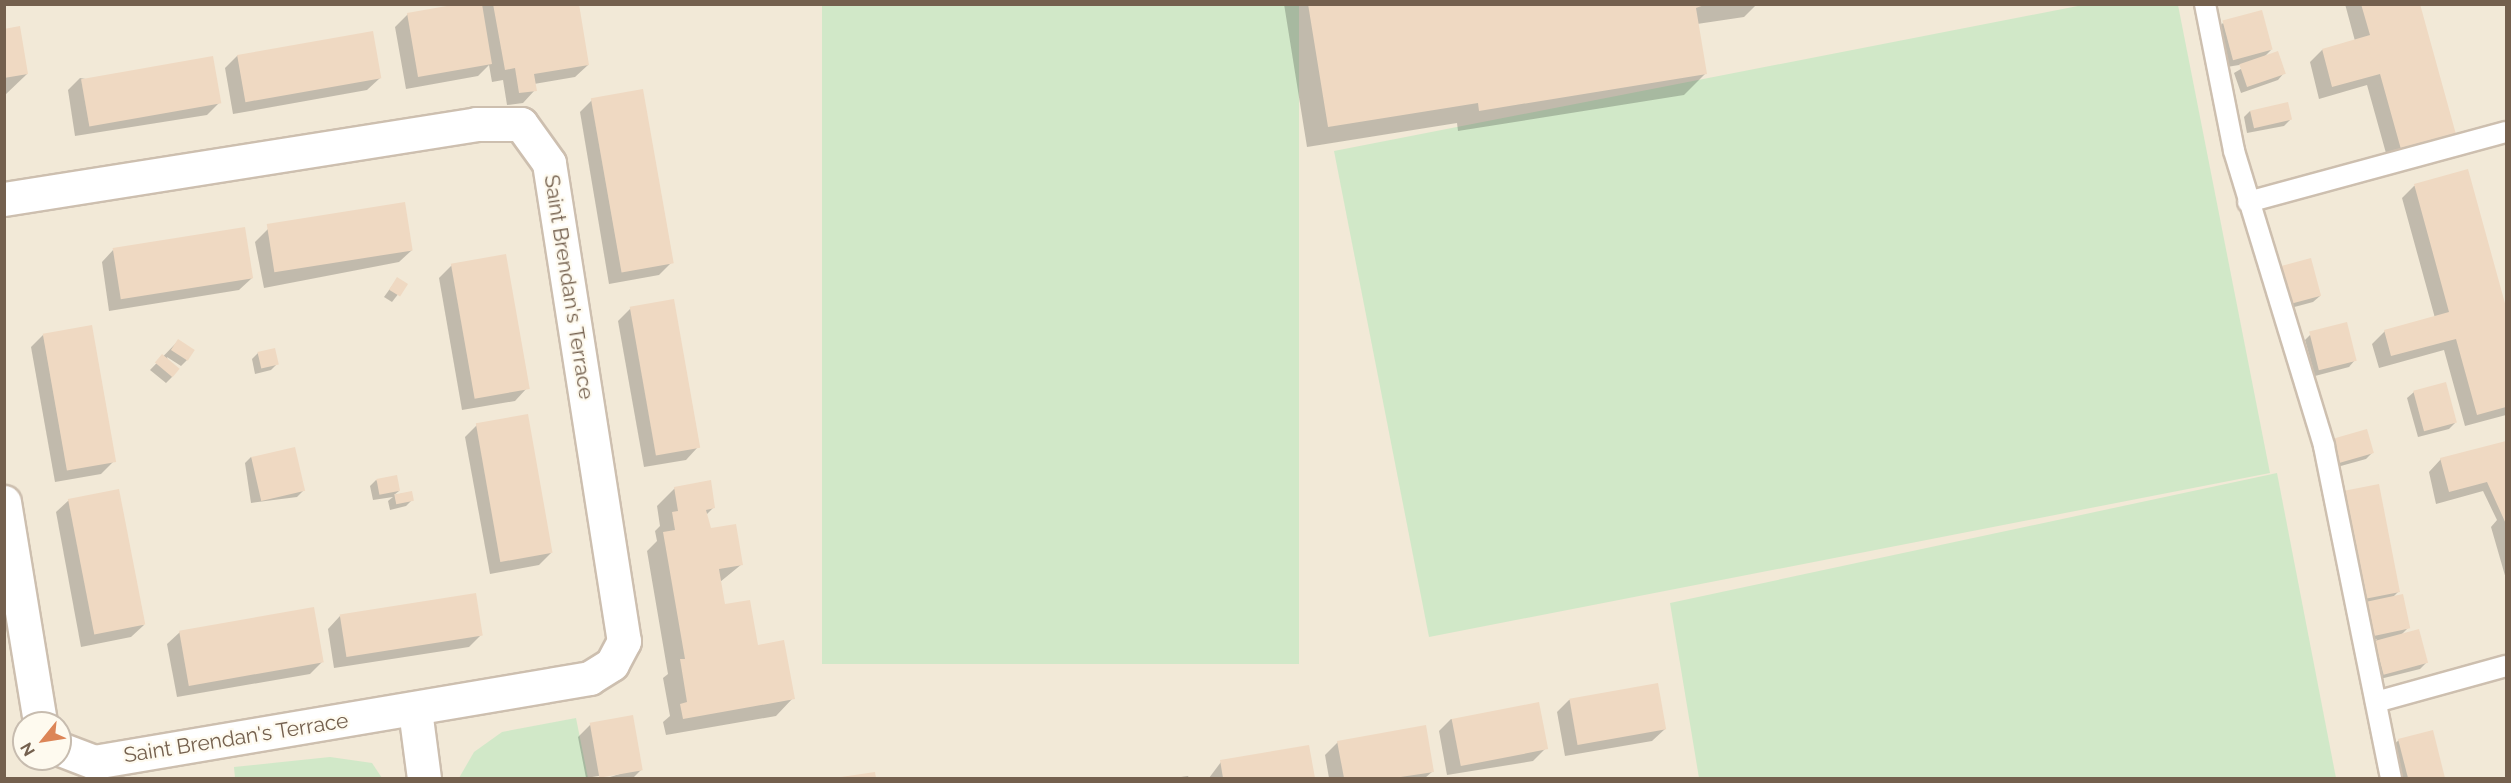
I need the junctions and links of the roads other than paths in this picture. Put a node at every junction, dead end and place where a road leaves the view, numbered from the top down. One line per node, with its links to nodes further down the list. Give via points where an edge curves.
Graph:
1 (2205, 4): 4 (lane)
2 (2506, 132): 4 (lane)
3 (4, 199): 8 (street, Saint Brendan's Terrace, via 476,124 521,124 549,163 624,641 612,664 590,678)
4 (2248, 202): 7 (lane, via 2324,446)
5 (4, 502): 9 (street)
6 (2506, 666): 7 (lane)
7 (2376, 702): 12 (lane)
8 (415, 710): 10 (street, Saint Brendan's Terrace, via 94,762); 11 (street)
9 (38, 711)
10 (72, 753)
11 (424, 778)
12 (2391, 778)

